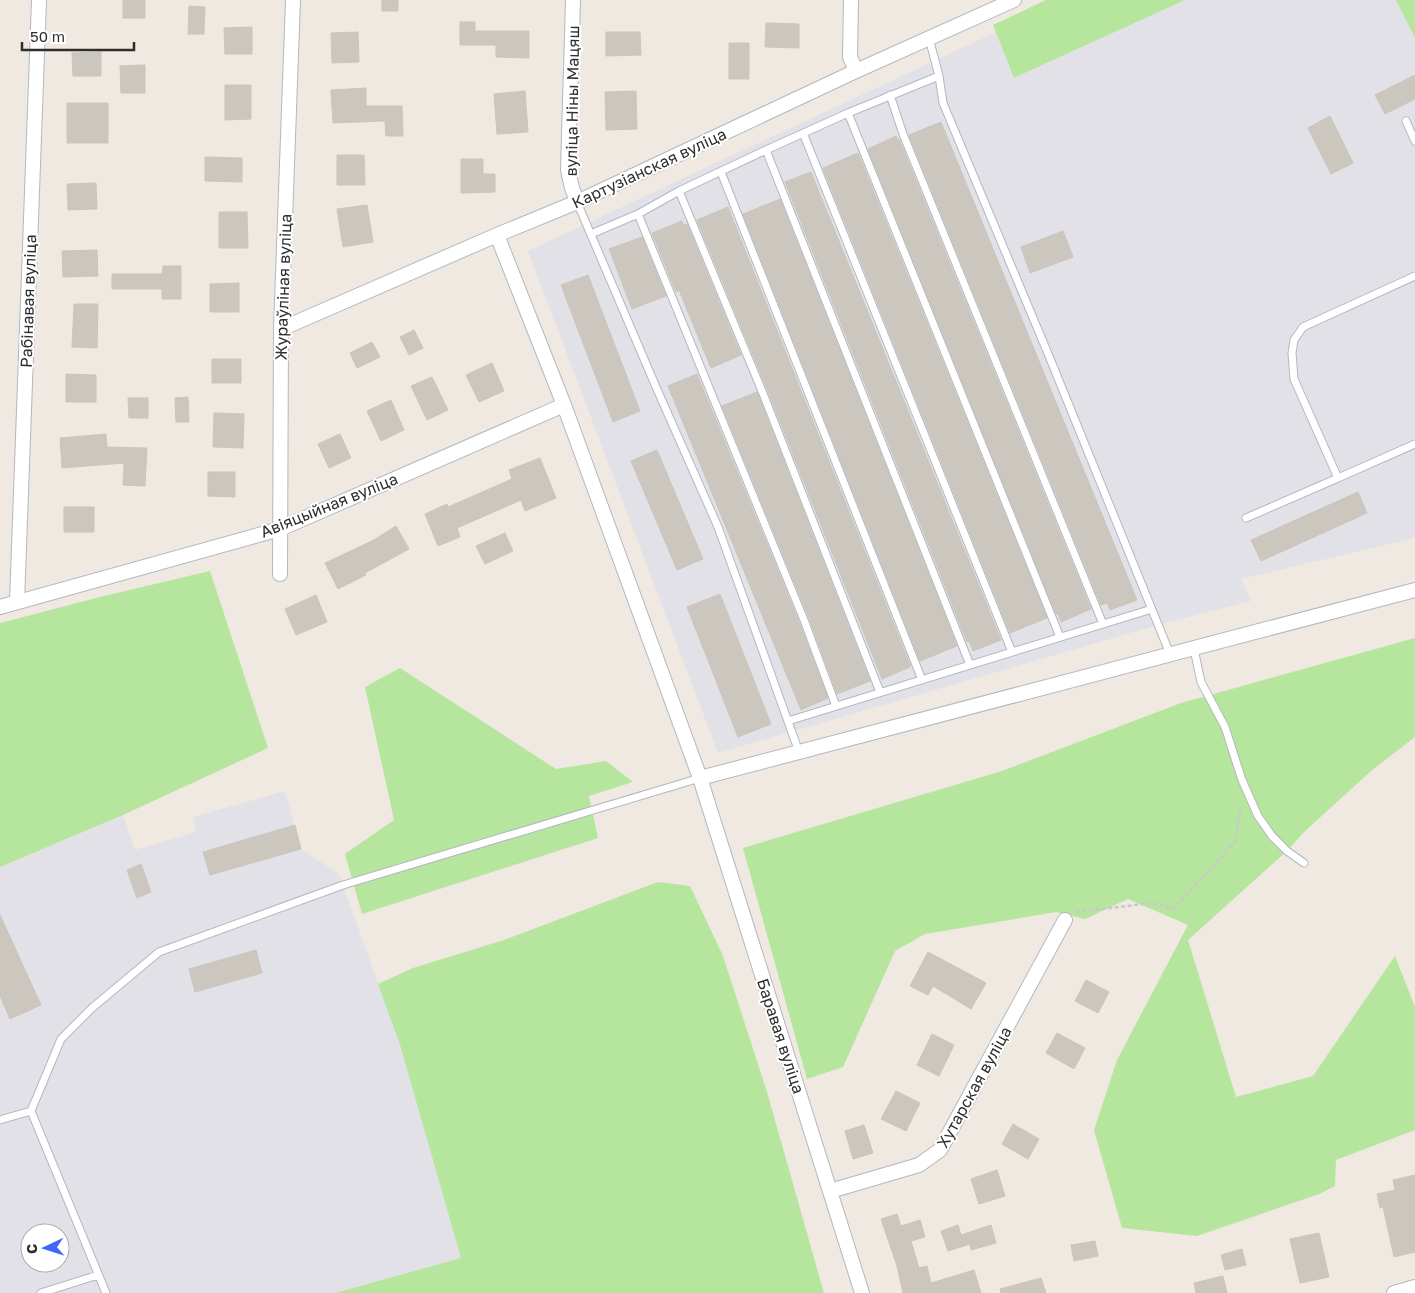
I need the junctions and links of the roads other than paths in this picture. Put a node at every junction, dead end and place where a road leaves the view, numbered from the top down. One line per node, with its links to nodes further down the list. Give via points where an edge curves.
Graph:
1 (39, 0): 30 (street, Рабінавая вуліца)
2 (293, 0): 22 (street, Жураўліная вуліца)
3 (573, 0): 17 (street, вуліца Ніны Мацяш, via 568,170)
4 (850, 0): 7 (street, via 850,56)
5 (1014, 0): 6 (street, Картузіанская вуліца)
6 (929, 38): 7 (street, Картузіанская вуліца); 8 (lane)
7 (856, 71): 17 (street, Картузіанская вуліца)
8 (939, 76): 9 (lane); 32 (lane, via 943,103)
9 (890, 95): 10 (lane); 33 (lane, via 903,134)
10 (848, 113): 12 (lane); 34 (lane)
11 (1406, 121): 13 (lane)
12 (803, 133): 14 (lane); 36 (lane)
13 (1415, 141)
14 (766, 150): 15 (lane); 38 (lane)
15 (721, 172): 16 (lane); 39 (lane)
16 (679, 192): 18 (lane); 40 (lane, via 764,396)
17 (577, 202): 19 (lane); 20 (street, Картузіанская вуліца)
18 (638, 214): 19 (lane); 41 (lane)
19 (591, 234): 42 (lane, via 718,527)
20 (497, 235): 22 (street, Картузіанская вуліца); 23 (street, Баравая вуліца)
21 (1415, 276): 25 (lane, via 1303,327 1294,340 1294,379)
22 (281, 329): 27 (street, Жураўліная вуліца)
23 (564, 405): 27 (street, Авіяцыйная вуліца); 44 (street, Баравая вуліца)
24 (1415, 444): 25 (lane)
25 (1338, 478): 26 (lane)
26 (1246, 518)
27 (280, 529): 28 (street, Жураўліная вуліца); 30 (street, Авіяцыйная вуліца)
28 (280, 574)
29 (1415, 590): 35 (street)
30 (17, 602): 31 (street, Авіяцыйная вуліца)
31 (0, 607)
32 (1152, 609): 33 (lane); 37 (lane)
33 (1103, 624): 34 (lane)
34 (1060, 637): 36 (lane)
35 (1194, 649): 37 (street); 45 (lane, via 1201,682 1225,727 1258,816 1272,836)
36 (1012, 652): 38 (lane)
37 (1170, 654): 43 (street)
38 (970, 665): 39 (lane)
39 (922, 680): 40 (lane)
40 (880, 692): 41 (lane)
41 (836, 706): 42 (lane)
42 (788, 721): 43 (lane)
43 (798, 752): 44 (street)
44 (700, 778): 47 (lane, via 343,885 158,952 61,1039); 49 (street, Баравая вуліца)
45 (1304, 863)
46 (1065, 920): 49 (street, Хутарская вуліца, via 940,1150 919,1165)
47 (31, 1111): 48 (lane); 50 (lane)
48 (0, 1120)
49 (830, 1191): 54 (street, Баравая вуліца)
50 (98, 1275): 52 (lane); 53 (lane)
51 (1415, 1288): 55 (street)
52 (41, 1293)
53 (106, 1293)
54 (862, 1293)
55 (1394, 1293)

